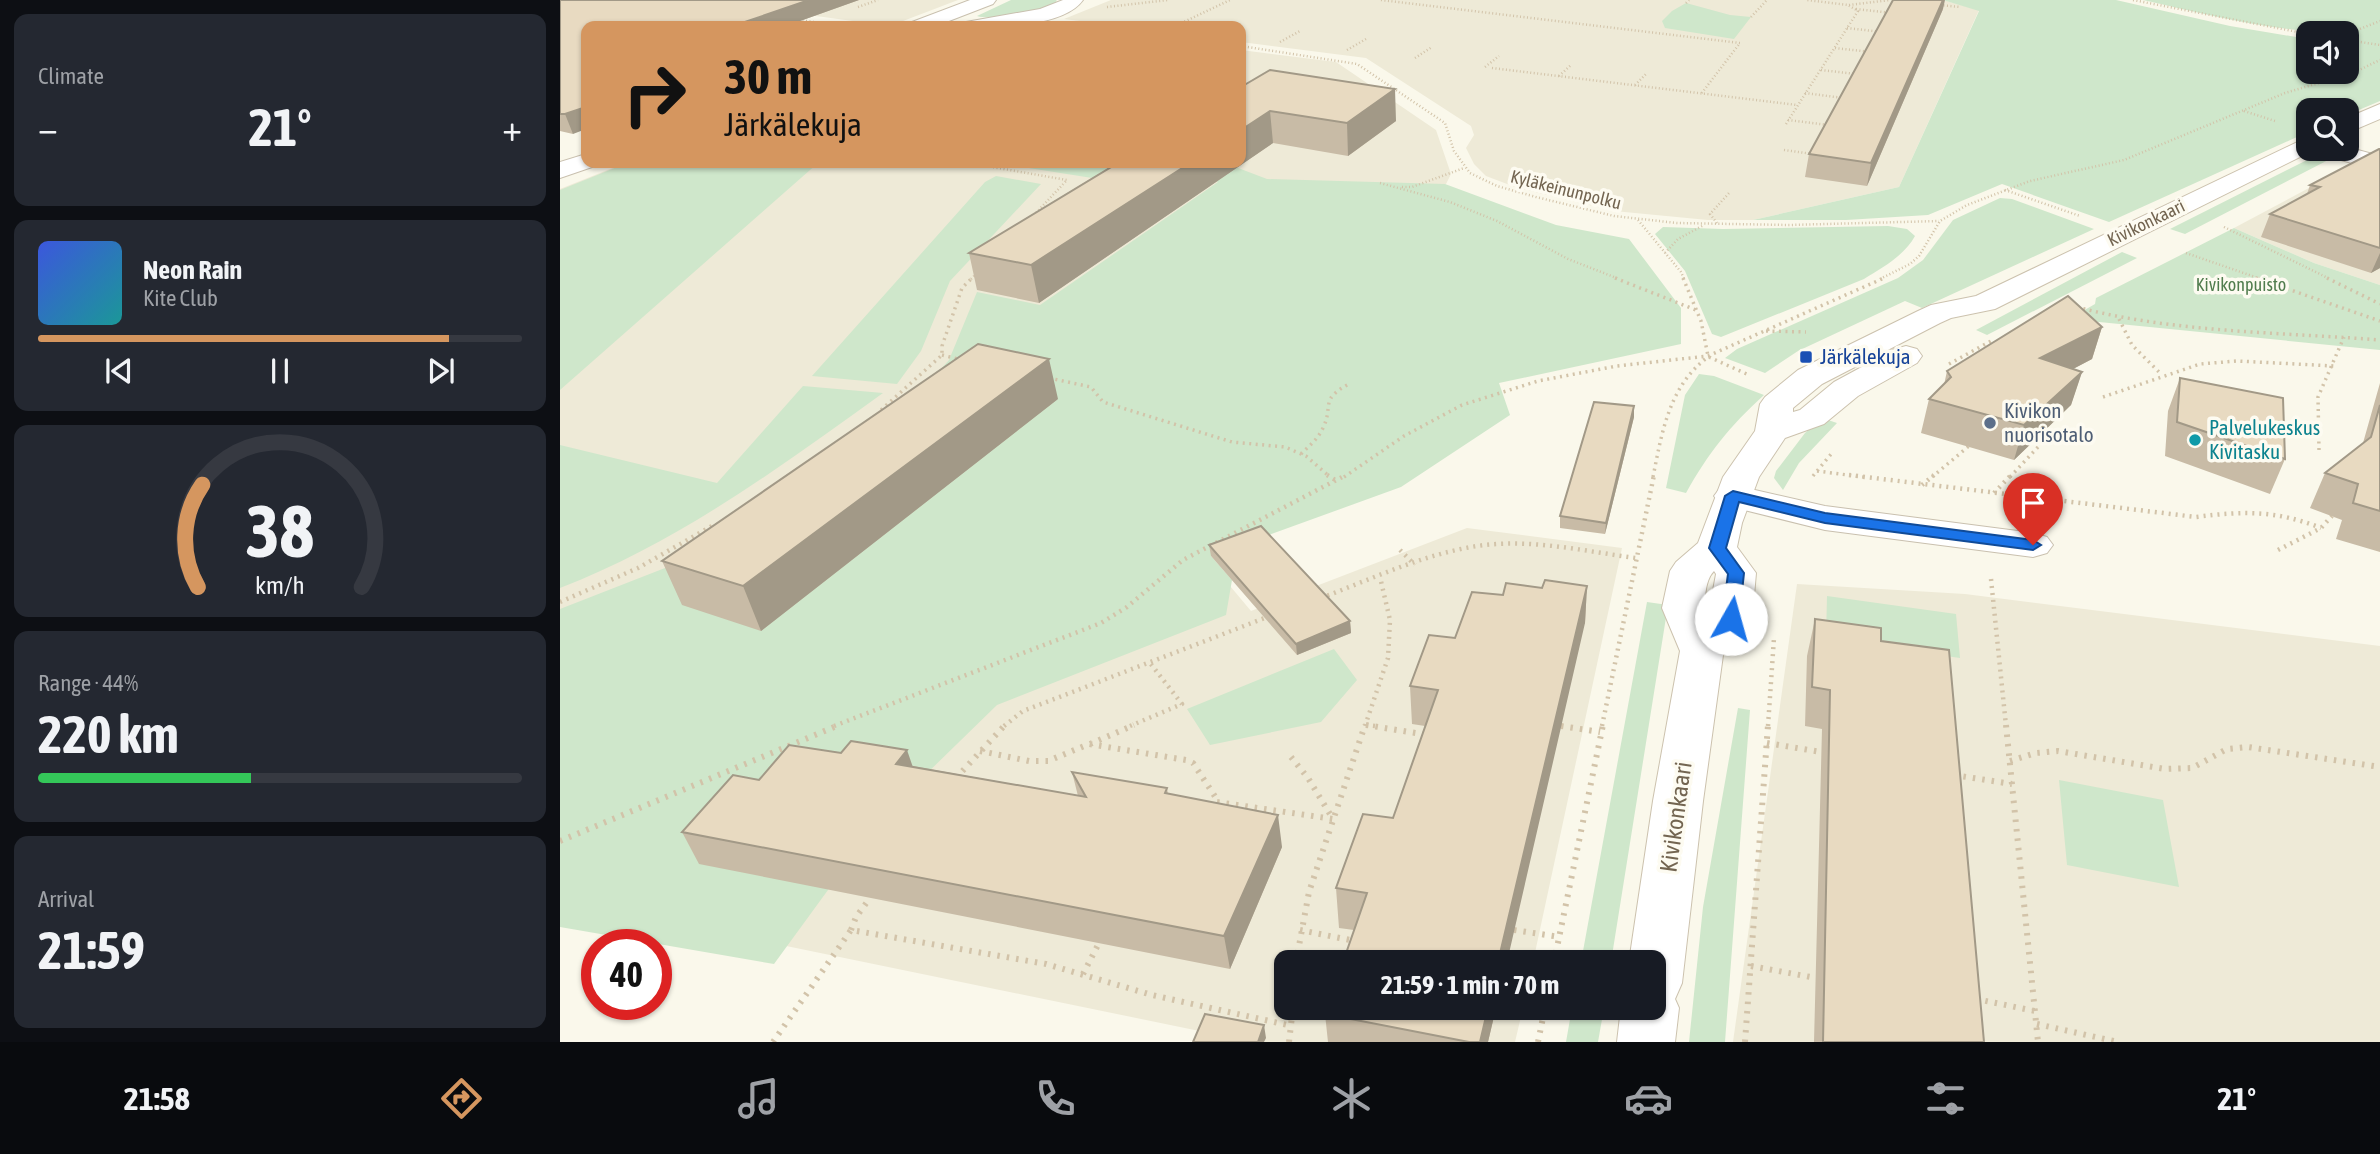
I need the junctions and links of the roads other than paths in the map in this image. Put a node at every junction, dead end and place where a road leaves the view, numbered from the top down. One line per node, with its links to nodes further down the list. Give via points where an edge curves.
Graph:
1 (987, 0): 3 (street)
2 (1071, 3): 4 (street)
3 (932, 21)
4 (994, 21)
5 (2380, 111): 6 (street)
6 (2359, 121)
7 (2296, 150): 12 (street, Kivikonkaari, via 1984,303 1970,324 1870,374 1812,417 1772,431)
8 (2359, 158): 10 (street)
9 (581, 163): 11 (street)
10 (2380, 164)
11 (560, 171)
12 (1733, 496): 13 (street, via 1825,518); 14 (street, Kivikonkaari, via 1717,548 1736,573 1731,619 1702,651)
13 (2033, 545)
14 (1658, 950)
15 (1649, 1020): 16 (street)
16 (1646, 1042)

